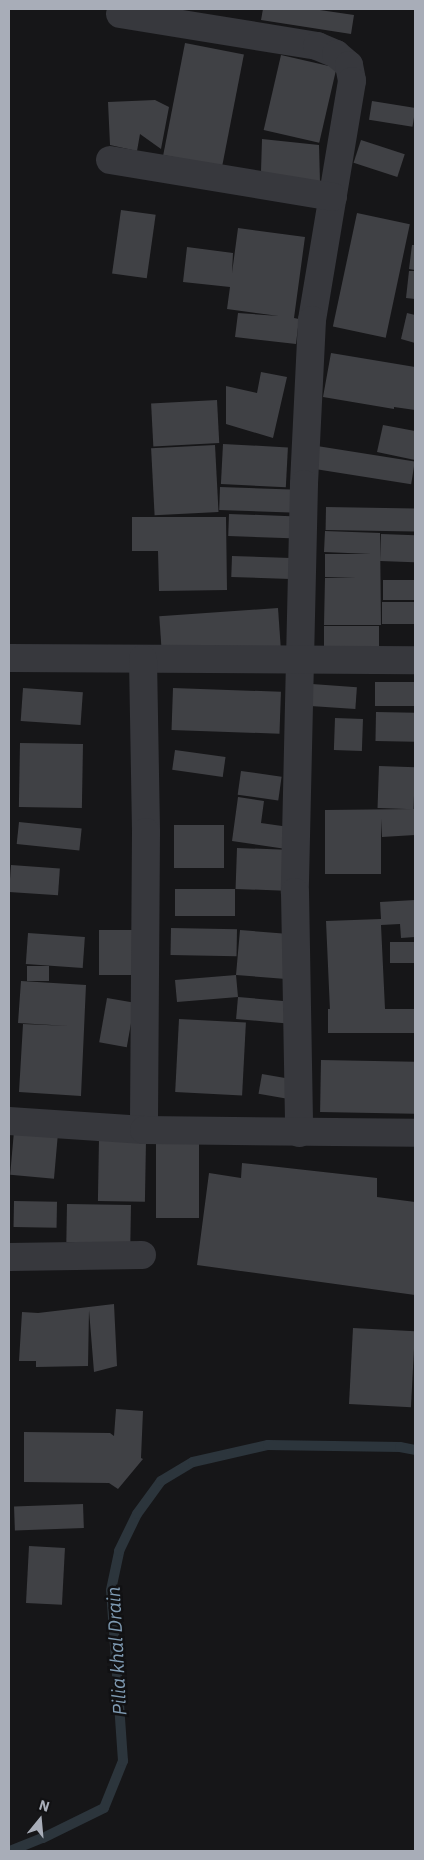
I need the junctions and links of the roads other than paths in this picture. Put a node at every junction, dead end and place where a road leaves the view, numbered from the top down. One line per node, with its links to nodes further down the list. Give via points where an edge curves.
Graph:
1 (120, 14): 3 (street, via 317,46 336,54 349,65 352,81)
2 (110, 160): 3 (street)
3 (333, 197): 6 (street, via 312,320 304,484)
4 (9, 658): 5 (street)
5 (143, 659): 6 (street); 9 (street, via 146,832)
6 (301, 660): 7 (street); 10 (street, via 295,892)
7 (415, 660)
8 (9, 1121): 9 (street)
9 (144, 1130): 10 (street)
10 (299, 1133): 11 (street)
11 (415, 1133)
12 (142, 1255): 13 (street)
13 (9, 1257)

